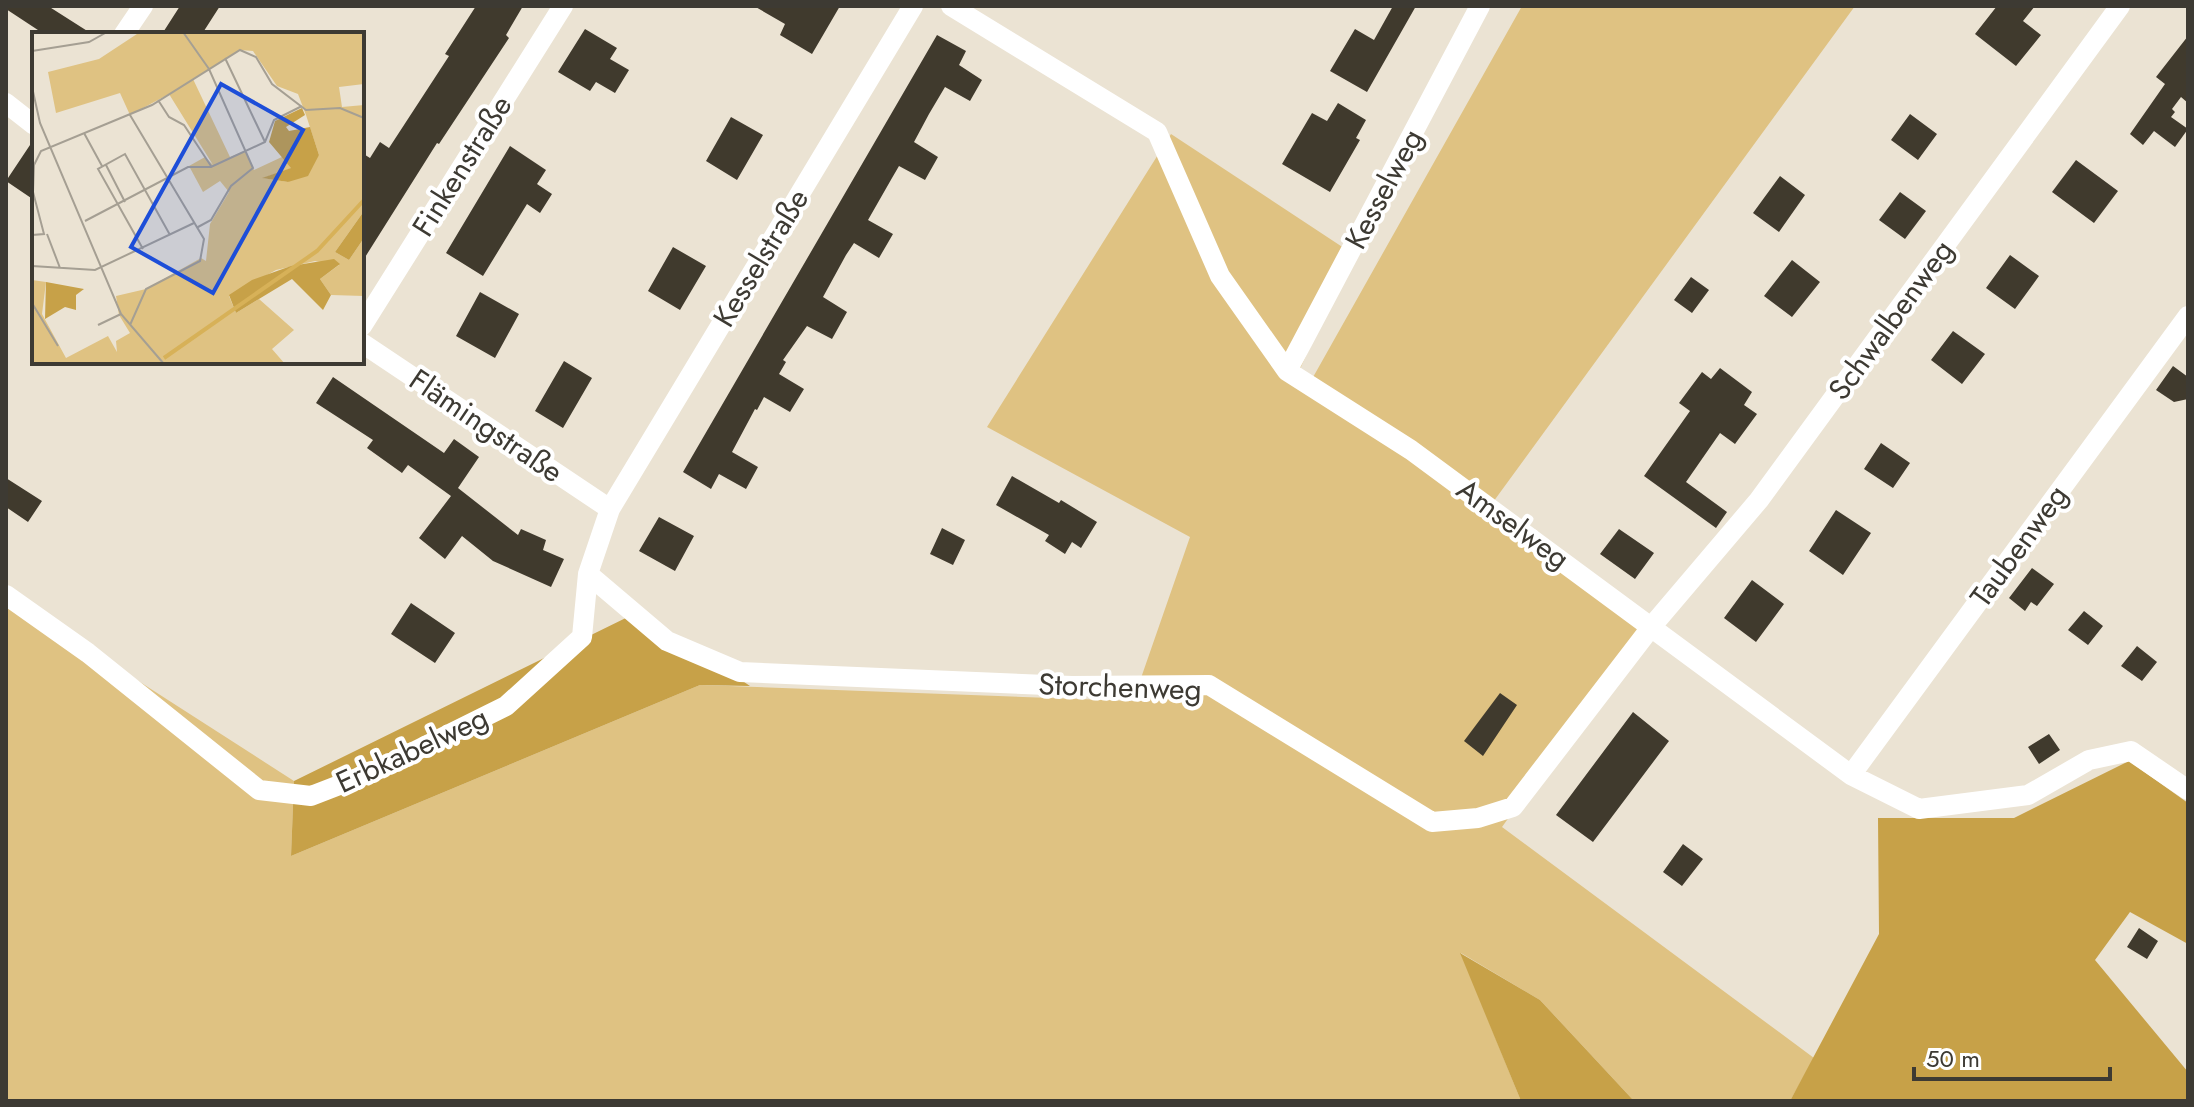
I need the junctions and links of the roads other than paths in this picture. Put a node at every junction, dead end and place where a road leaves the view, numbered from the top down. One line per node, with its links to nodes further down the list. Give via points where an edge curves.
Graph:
1 (143, 6): 7 (street)
2 (563, 6): 11 (street, Finkenstraße)
3 (913, 6): 14 (street, Kesselstraße)
4 (951, 6): 13 (street, Amselweg, via 1157,132 1220,276)
5 (1480, 6): 13 (street, Kesselweg)
6 (2120, 6): 17 (street, Schwalbenweg, via 1759,500)
7 (125, 32)
8 (6, 103): 9 (street)
9 (32, 123)
10 (2188, 316): 18 (street, Taubenweg)
11 (364, 323)
12 (364, 344): 14 (street, Flämingstraße)
13 (1287, 371): 17 (street, Amselweg, via 1411,450)
14 (610, 509): 15 (street, Erbkabelweg)
15 (588, 574): 16 (street, Erbkabelweg, via 582,637 506,706 373,772 311,796 259,790 88,653); 17 (street, Storchenweg, via 667,641 740,672 1072,686 1209,685 1432,822 1478,818 1513,807)
16 (6, 595)
17 (1652, 626): 18 (street, Amselweg)
18 (1851, 775): 19 (street, Amselweg, via 1919,809 2028,795 2089,760 2131,751)
19 (2188, 790)

